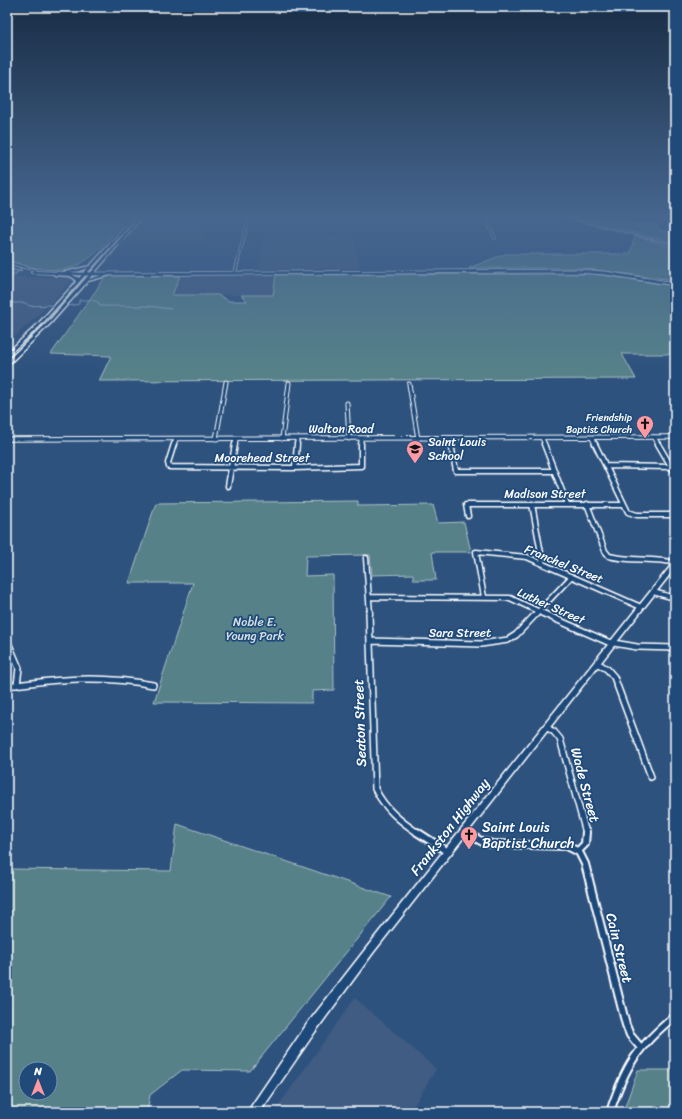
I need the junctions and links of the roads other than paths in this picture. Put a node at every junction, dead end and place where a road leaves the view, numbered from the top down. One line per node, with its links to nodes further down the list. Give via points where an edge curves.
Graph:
1 (19, 268): 8 (street)
2 (25, 268): 8 (street)
3 (85, 268): 9 (main road)
4 (90, 268): 11 (main road)
5 (98, 268): 12 (main road)
6 (102, 268): 13 (main road)
7 (236, 268): 10 (street)
8 (33, 271): 9 (street); 14 (street)
9 (67, 272): 11 (street)
10 (235, 272): 13 (main road); 17 (main road, via 576,270)
11 (85, 273): 12 (main road); 14 (street); 16 (main road)
12 (93, 273): 13 (main road); 15 (main road)
13 (111, 273): 15 (main road)
14 (55, 274): 16 (main road, via 74,276)
15 (86, 281): 19 (main road)
16 (78, 282): 18 (main road)
17 (675, 283)
18 (46, 317): 19 (main road, via 49,318); 20 (main road)
19 (49, 323): 21 (main road)
20 (7, 355)
21 (7, 363)
22 (226, 382): 33 (street)
23 (288, 383): 35 (street)
24 (409, 384): 39 (street)
25 (347, 403): 37 (street)
26 (654, 437): 27 (street, Walton Road); 30 (street, Walton Road); 41 (street)
27 (675, 437)
28 (450, 438): 29 (street, Walton Road); 39 (street, Walton Road); 44 (street, via 456,471)
29 (542, 438): 30 (street, Walton Road); 44 (street)
30 (592, 438): 40 (street)
31 (7, 439): 32 (street, Walton Road)
32 (176, 439): 33 (street, Walton Road); 42 (street, Moorehead Street, via 169,467)
33 (216, 439): 34 (street, Walton Road)
34 (236, 439): 35 (street, Walton Road); 42 (street)
35 (282, 439): 36 (street, Walton Road)
36 (297, 439): 37 (street, Walton Road); 43 (street)
37 (349, 439): 38 (street, Walton Road)
38 (361, 439): 39 (street, Walton Road); 43 (street, Moorehead Street, via 361,466)
39 (418, 439)
40 (606, 466): 41 (street); 50 (street)
41 (672, 467): 45 (street)
42 (231, 468): 43 (street, Moorehead Street); 46 (street)
43 (295, 468)
44 (554, 471): 48 (street)
45 (675, 473)
46 (228, 486)
47 (532, 504): 48 (street, Madison Street); 52 (street, Madison Street, via 466,505); 54 (street)
48 (567, 504): 49 (street, Madison Street)
49 (587, 504): 50 (street, Madison Street); 55 (street, via 609,556 656,559)
50 (624, 505): 51 (street, via 632,514)
51 (675, 515)
52 (468, 516)
53 (366, 558): 58 (street, Seaton Street)
54 (543, 564): 56 (street, Franchel Street); 59 (street, Franchel Street, via 521,556 476,552)
55 (675, 564): 57 (main road, Frankston Highway)
56 (571, 577): 61 (street, Franchel Street); 62 (street, Sara Street)
57 (653, 592): 60 (street); 61 (main road, Frankston Highway)
58 (369, 597): 59 (street, Luther Street); 64 (street, Seaton Street)
59 (484, 597): 62 (street, Luther Street, via 510,598)
60 (675, 598)
61 (641, 607): 65 (main road, Frankston Highway)
62 (539, 610): 64 (street, Sara Street, via 516,636 496,643); 65 (street, Luther Street)
63 (7, 640): 68 (street, via 19,668)
64 (370, 641): 75 (street, Seaton Street, via 376,793 392,814)
65 (612, 643): 66 (street, Luther Street); 67 (main road, Frankston Highway)
66 (675, 648)
67 (596, 664): 71 (main road, Frankston Highway); 72 (street, via 608,669 614,677)
68 (17, 685): 69 (street, via 81,678 125,680); 70 (street)
69 (153, 685)
70 (7, 686)
71 (546, 727): 73 (main road, Frankston Highway); 74 (street, Wade Street, via 560,739 586,834 585,846)
72 (651, 777)
73 (463, 832): 74 (street, via 492,844 567,846); 75 (main road, Frankston Highway)
74 (578, 851): 77 (street, Cain Street, via 585,864 626,1025 630,1035)
75 (448, 852): 78 (main road, Frankston Highway, via 337,993)
76 (675, 1016): 77 (street)
77 (641, 1048): 79 (street, via 627,1067)
78 (254, 1112)
79 (610, 1112)

